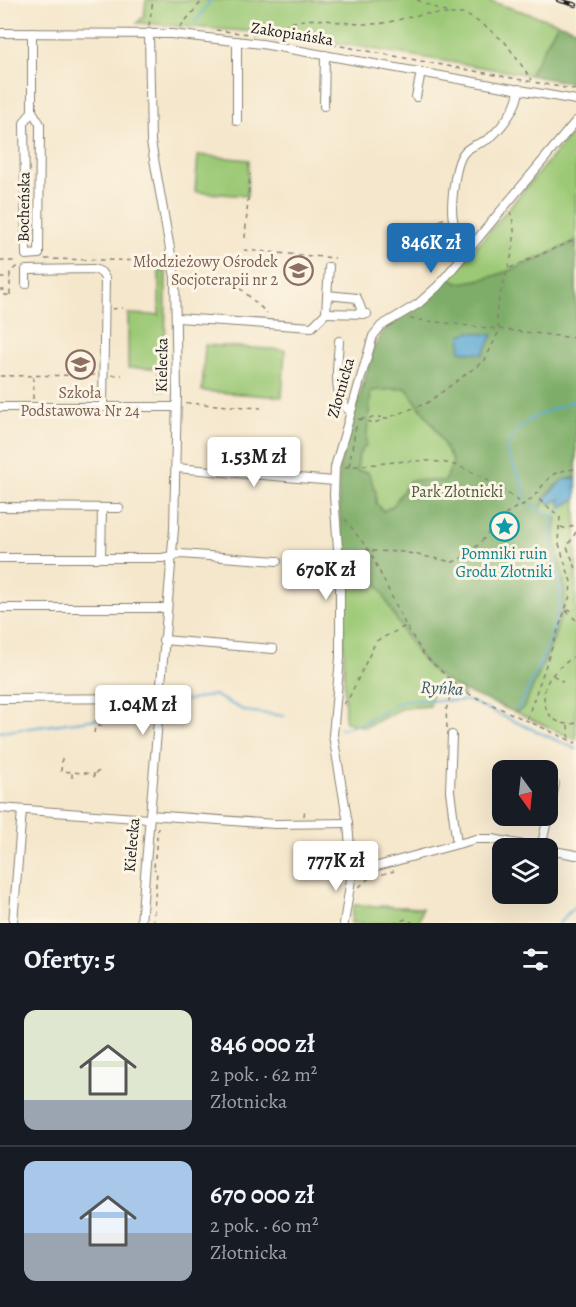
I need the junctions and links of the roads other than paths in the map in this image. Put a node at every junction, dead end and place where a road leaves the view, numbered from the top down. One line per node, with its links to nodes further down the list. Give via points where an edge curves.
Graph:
1 (0, 33): 2 (street, Zakopiańska)
2 (32, 33): 3 (street, Zakopiańska); 11 (street, Bocheńska)
3 (149, 33): 4 (street, Zakopiańska); 19 (street, Kielecka, via 151,142)
4 (237, 41): 5 (street, Zakopiańska); 12 (street)
5 (325, 55): 6 (street, Zakopiańska); 10 (street)
6 (421, 72): 7 (street, Zakopiańska); 8 (street)
7 (519, 89): 9 (street, Zakopiańska); 14 (street, via 518,102 490,137 468,148 458,164 454,220)
8 (417, 97)
9 (576, 100)
10 (324, 106)
11 (32, 111): 11 (street, Bocheńska, via 24,123 26,255 39,254 40,124)
12 (237, 121)
13 (576, 121): 14 (street, Złotnicka)
14 (474, 243): 24 (street, Złotnicka, via 418,304 378,328 368,346)
15 (329, 267): 17 (street)
16 (26, 284): 23 (street, via 26,270 94,269 105,278)
17 (327, 295): 18 (street); 18 (street, via 357,298 366,314)
18 (326, 313): 19 (street, via 308,328)
19 (178, 318): 21 (street, Kielecka)
20 (339, 341): 24 (street, via 339,395)
21 (176, 405): 23 (street); 25 (street, Kielecka)
22 (0, 407): 23 (street)
23 (103, 407)
24 (350, 411): 26 (street, Złotnicka)
25 (176, 468): 26 (street); 30 (street, Kielecka)
26 (334, 481): 44 (street, Złotnicka, via 340,658 334,747)
27 (0, 507): 28 (street)
28 (102, 508): 29 (street); 32 (street)
29 (118, 508)
30 (171, 555): 32 (street); 33 (street); 35 (street, Kielecka)
31 (0, 558): 32 (street)
32 (101, 558)
33 (277, 561)
34 (0, 608): 35 (street)
35 (166, 608): 36 (street, Kielecka)
36 (163, 640): 37 (street); 38 (street, Kielecka)
37 (273, 649)
38 (158, 698): 39 (street); 43 (street, Kielecka)
39 (0, 699)
40 (452, 739): 46 (street, via 450,791)
41 (0, 808): 42 (street)
42 (22, 810): 43 (street); 50 (street)
43 (149, 817): 44 (street, via 275,824); 51 (street, Kielecka)
44 (348, 823): 49 (street, Złotnicka)
45 (492, 839): 46 (street)
46 (457, 844): 49 (street)
47 (558, 852): 48 (street)
48 (576, 855)
49 (352, 873): 52 (street, Złotnicka)
50 (13, 923)
51 (141, 923)
52 (344, 923)

